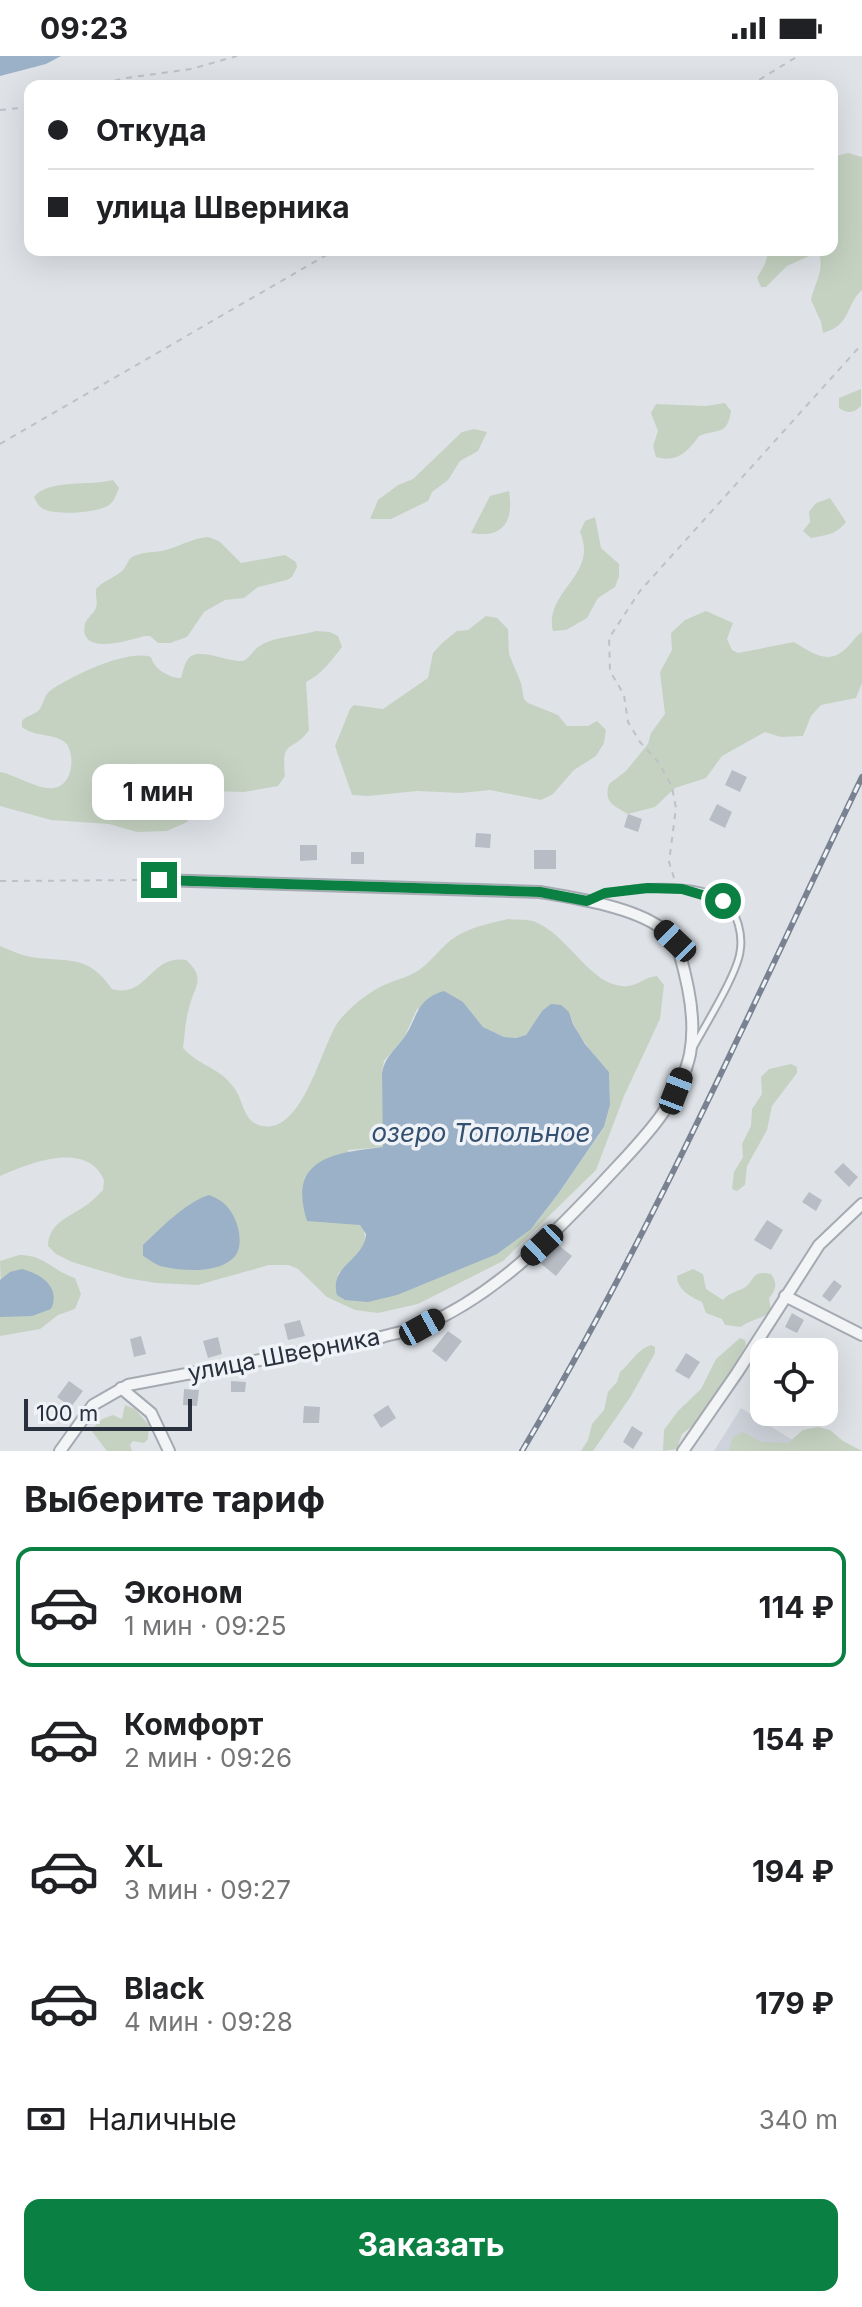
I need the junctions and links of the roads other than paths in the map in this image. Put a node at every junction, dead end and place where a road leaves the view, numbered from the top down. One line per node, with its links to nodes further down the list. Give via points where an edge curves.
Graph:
1 (159, 880): 2 (street, улица Шверника, via 540,892)
2 (587, 901): 3 (street, улица Шверника, via 661,927 675,941 690,999); 3 (lane, via 605,893 682,889 723,901 734,913 741,933 739,959)
3 (690, 1054): 7 (street, улица Шверника, via 676,1091 645,1138 563,1226 522,1264 473,1298 422,1327)
4 (862, 1204): 5 (street, via 819,1245)
5 (785, 1296): 6 (street); 10 (street)
6 (862, 1335)
7 (121, 1388): 8 (street, улица Шверника, via 93,1405); 9 (street, via 151,1413)
8 (60, 1451)
9 (169, 1451)
10 (683, 1451)

